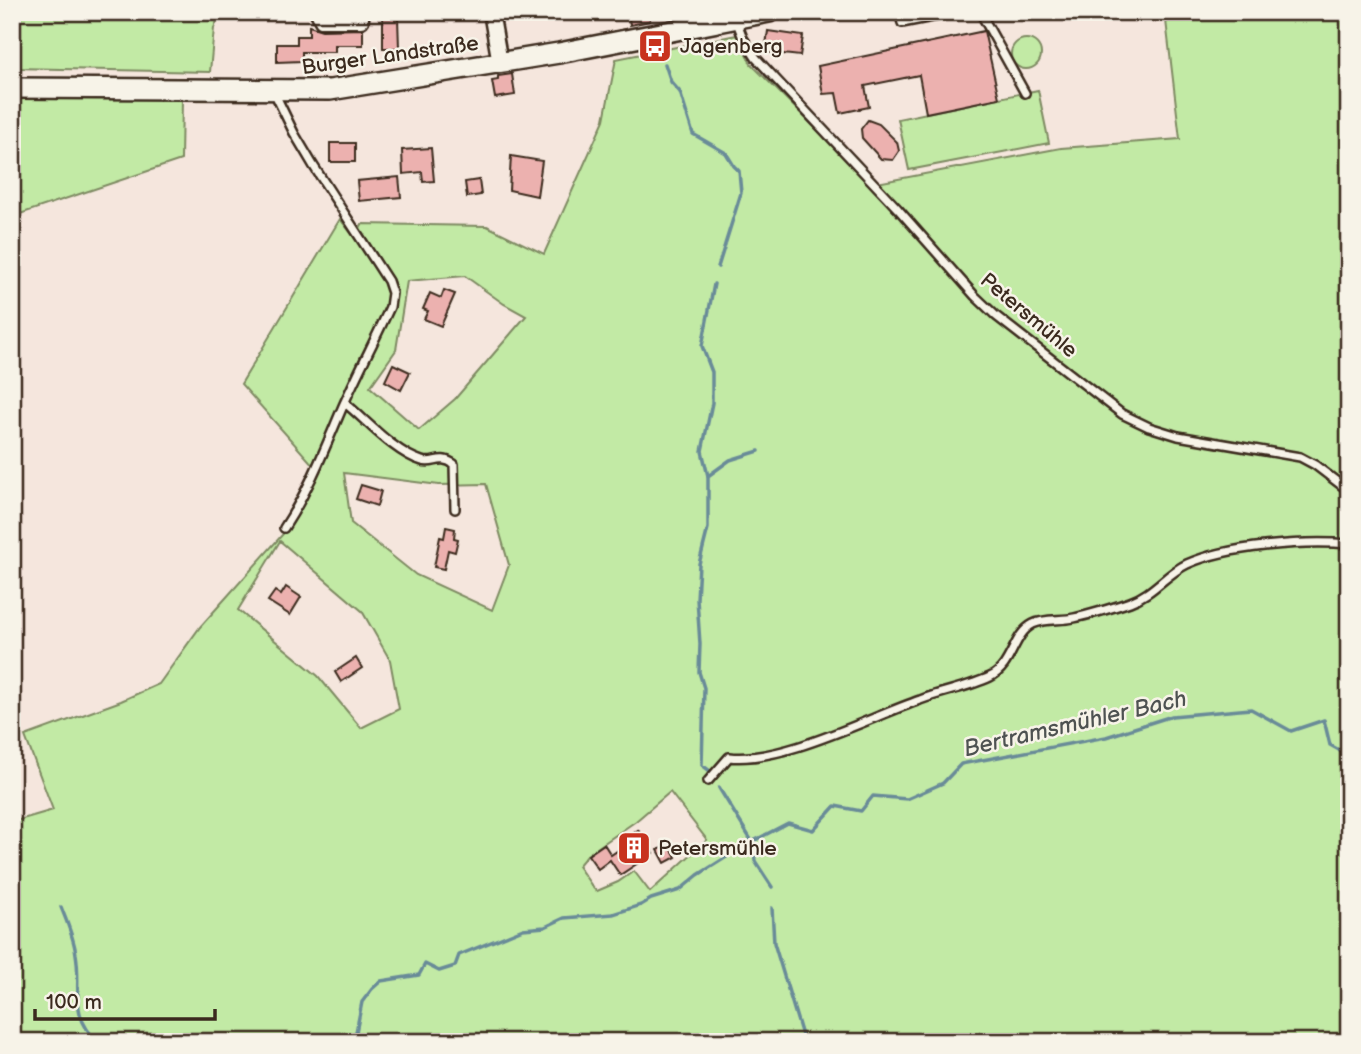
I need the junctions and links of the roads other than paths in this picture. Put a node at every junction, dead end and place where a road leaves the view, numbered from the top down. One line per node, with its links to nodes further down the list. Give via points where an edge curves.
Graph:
1 (318, 12): 2 (street, via 322,20 361,20)
2 (361, 12)
3 (492, 12): 9 (street)
4 (769, 12): 8 (main road, Burger Landstraße)
5 (899, 12): 6 (lane, via 902,23)
6 (958, 12)
7 (980, 12): 12 (lane)
8 (735, 19): 9 (main road, Burger Landstraße); 14 (lane, Petersmühle, via 755,58 975,296 1122,414 1178,436 1300,457)
9 (500, 62): 11 (main road, Burger Landstraße, via 359,87)
10 (12, 88): 11 (main road, Burger Landstraße)
11 (274, 91): 13 (lane, via 294,133 392,293 390,307)
12 (1025, 93)
13 (345, 403): 15 (lane, via 407,453 422,461 441,458 454,464); 16 (lane, via 301,502)
14 (1349, 491)
15 (455, 509)
16 (284, 528)
17 (1349, 544): 18 (lane, via 1299,542 1224,553 1187,564 1135,600 1073,618 1035,623 992,677 782,752 729,757)
18 (708, 781)

